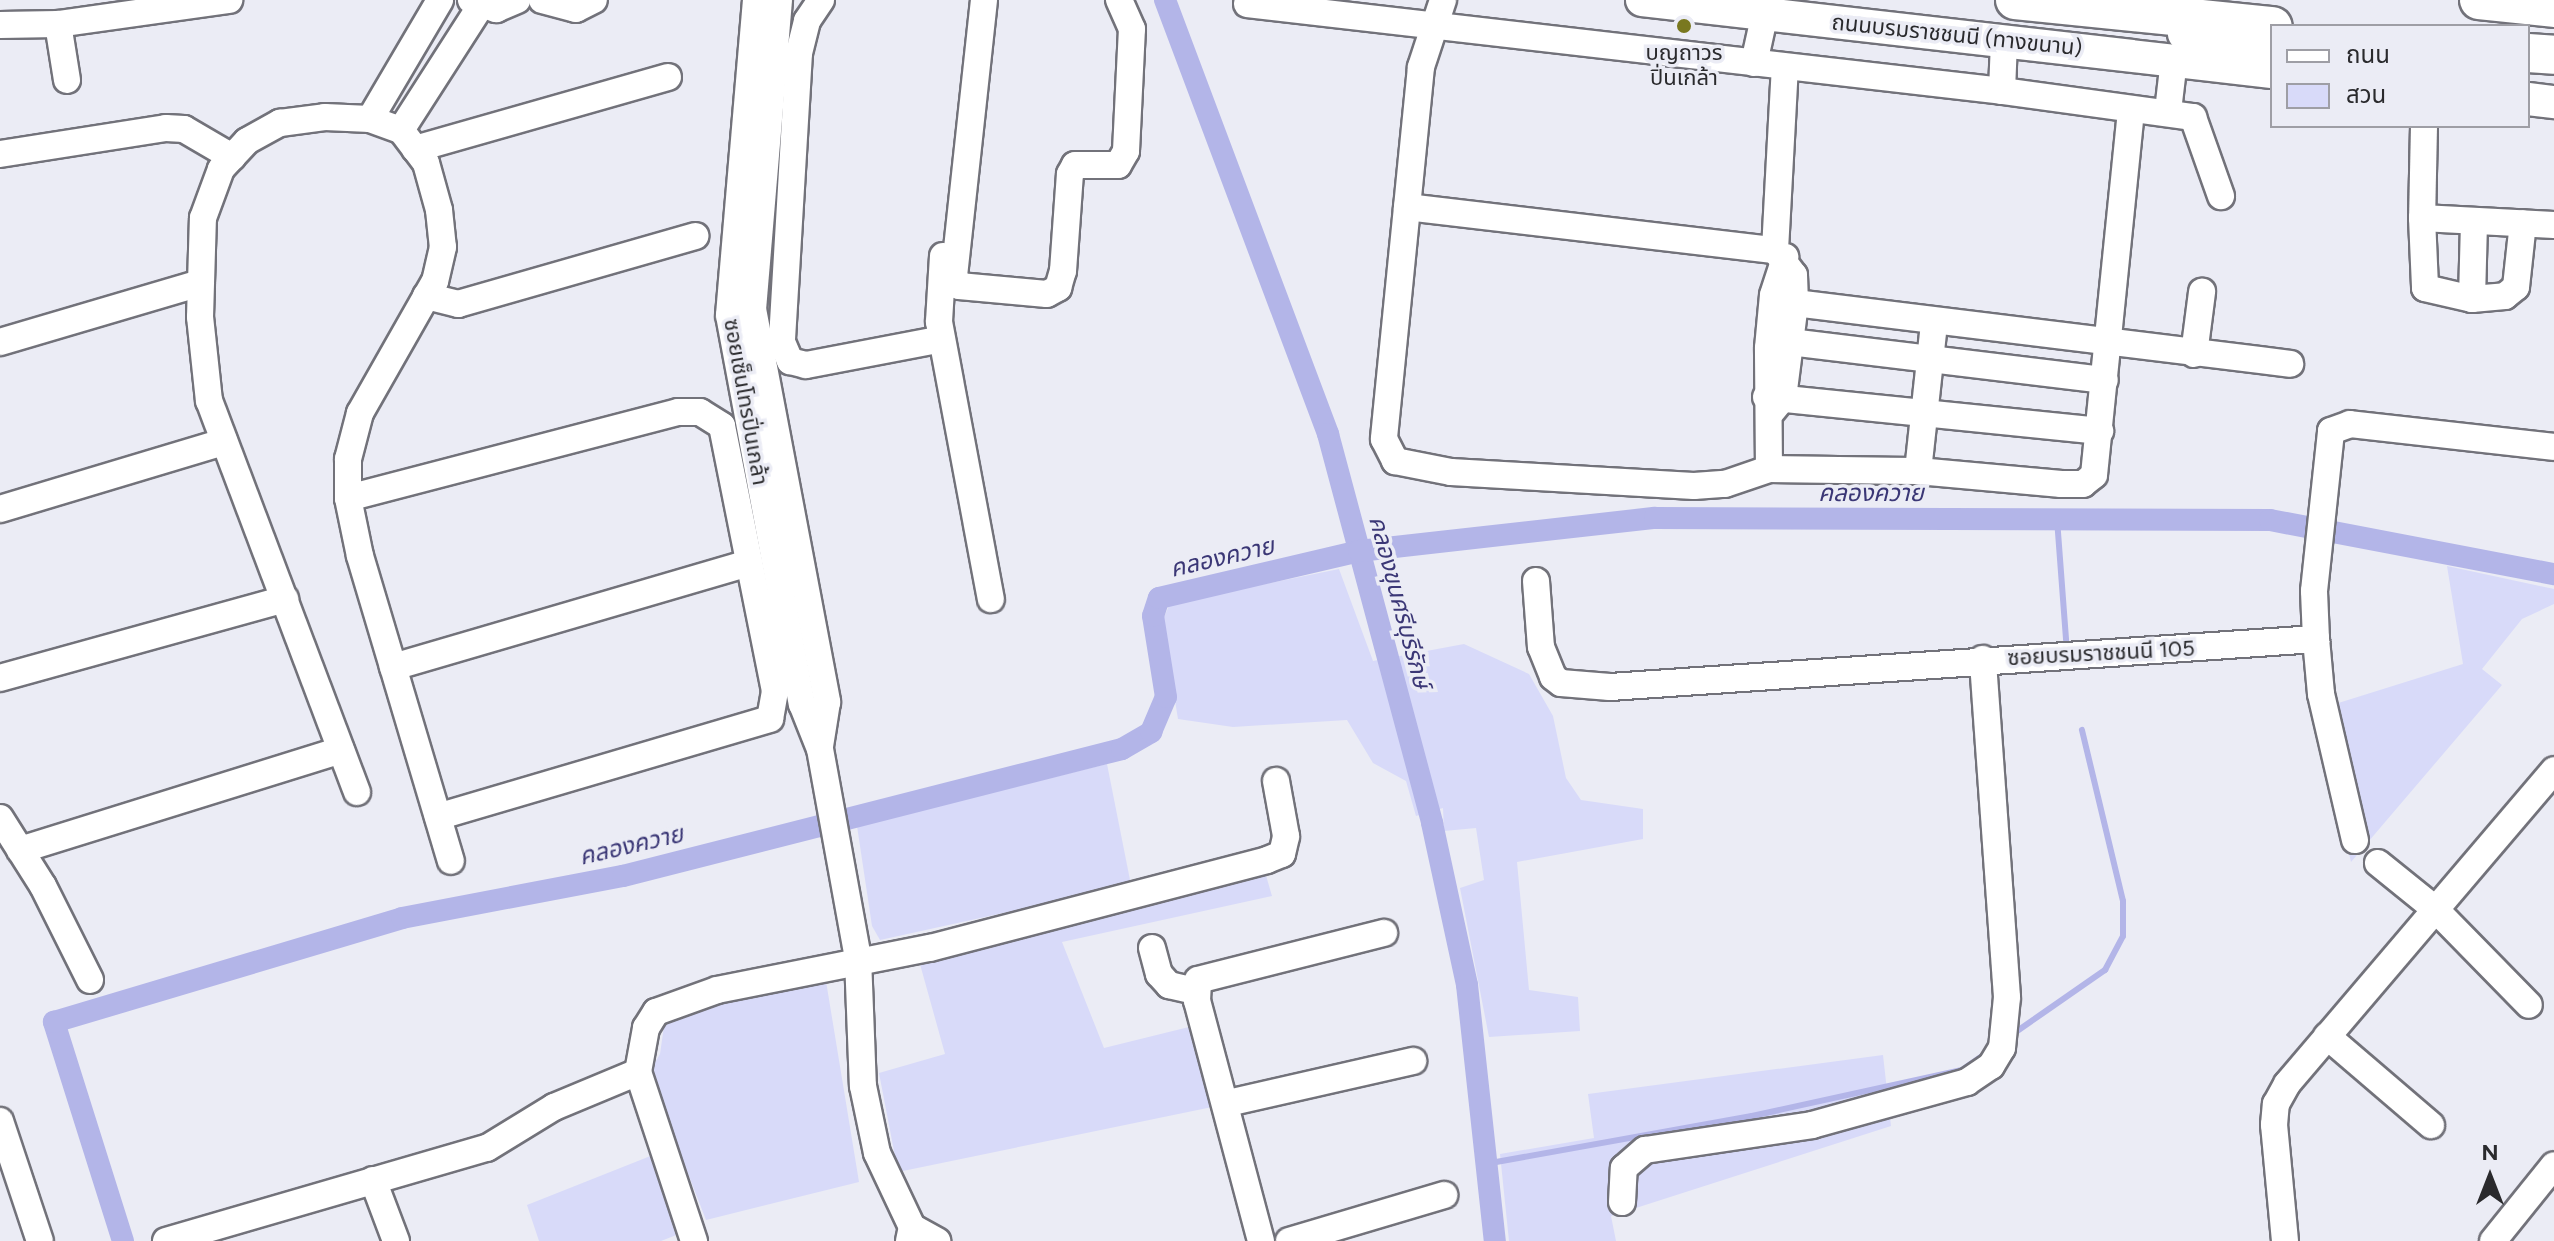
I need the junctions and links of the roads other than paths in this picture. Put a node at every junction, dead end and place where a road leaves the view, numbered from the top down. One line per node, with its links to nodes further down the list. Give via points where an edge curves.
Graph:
1 (229, 0): 21 (street)
2 (440, 0): 44 (street)
3 (517, 0): 16 (street, via 496,9)
4 (542, 0): 5 (street, via 576,9)
5 (594, 0)
6 (756, 0): 88 (street, ซอยเซ็นโทรปิ่นเกล้า, via 729,315 802,704)
7 (779, 0): 88 (street, ซอยเซ็นโทรปิ่นเกล้า, via 753,309 827,702)
8 (821, 0): 63 (street, via 807,21 799,53 782,342 790,361 806,365)
9 (965, 0): 63 (street, via 940,297)
10 (984, 0): 11 (street, via 954,276 959,286 1047,294 1058,288 1063,271 1070,174 1075,165 1118,165 1126,151 1132,29 1129,12)
11 (1119, 0)
12 (1443, 0): 23 (street)
13 (1642, 0): 20 (main road, ถนนบรมราชชนนี (ทางขนาน))
14 (2015, 0): 18 (highway)
15 (2479, 0): 19 (highway)
16 (476, 4): 46 (street)
17 (1247, 4): 23 (street)
18 (2062, 5): 24 (highway); 27 (main road, via 2151,29)
19 (2554, 8)
20 (1765, 13): 25 (main road, ถนนบรมราชชนนี (ทางขนาน)); 32 (street)
21 (72, 15): 22 (street); 37 (street)
22 (0, 25)
23 (1433, 25): 32 (street); 50 (street, via 1421,67)
24 (2270, 26)
25 (2004, 42): 26 (main road, ถนนบรมราชชนนี (ทางขนาน)); 39 (street)
26 (2068, 47): 29 (main road); 31 (main road, ถนนบรมราชชนนี (ทางขนาน))
27 (2270, 48)
28 (2530, 53): 30 (highway)
29 (2270, 55)
30 (2554, 55)
31 (2174, 60): 34 (main road, ถนนบรมราชชนนี (ทางขนาน)); 43 (street)
32 (1754, 63): 33 (street)
33 (1785, 67): 39 (street); 56 (street)
34 (2270, 72)
35 (668, 77): 46 (street)
36 (2530, 78): 38 (main road)
37 (67, 80)
38 (2554, 81)
39 (2002, 91): 42 (street)
40 (2530, 99): 41 (main road)
41 (2554, 102)
42 (2131, 110): 43 (street); 66 (street)
43 (2168, 111): 49 (street, via 2197,122)
44 (370, 119): 46 (street); 48 (street, via 280,123 247,141)
45 (2424, 128): 51 (street)
46 (408, 140): 59 (street, via 426,163 439,210 443,247)
47 (0, 154): 48 (street, via 166,128 184,129)
48 (232, 157): 57 (street, via 221,169 203,218)
49 (2221, 196)
50 (1407, 207): 56 (street); 76 (street, via 1384,439 1395,461 1451,472 1694,486 1725,484)
51 (2422, 218): 52 (street); 60 (street, via 2425,288)
52 (2474, 223): 53 (street); 60 (street)
53 (2523, 223): 54 (street); 60 (street, via 2516,287 2505,296)
54 (2554, 225)
55 (695, 236): 59 (street, via 458,304)
56 (1780, 253): 61 (street, via 1794,275); 71 (street, via 1773,295)
57 (201, 283): 64 (street); 74 (street, via 209,401)
58 (2202, 292): 67 (street)
59 (426, 296): 78 (street, via 360,413 348,459)
60 (2472, 299)
61 (1795, 303): 62 (street); 65 (street)
62 (1934, 323): 66 (street); 68 (street)
63 (942, 339): 83 (street)
64 (0, 342)
65 (1790, 342): 68 (street); 71 (street)
66 (2110, 344): 67 (street); 70 (street)
67 (2194, 354): 69 (street)
68 (1931, 359): 70 (street); 72 (street)
69 (2290, 364)
70 (2105, 380): 73 (street)
71 (1774, 402): 72 (street); 76 (street)
72 (1925, 412): 73 (street); 77 (street)
73 (2100, 431): 77 (street, via 2094,475 2083,484)
74 (224, 442): 79 (street); 82 (street)
75 (2554, 447): 84 (street, via 2340,426 2331,431 2321,503)
76 (1769, 469): 77 (street)
77 (1918, 471)
78 (348, 498): 80 (street, via 678,412 700,412 722,426); 86 (street)
79 (0, 509)
80 (749, 563): 86 (street); 93 (street, via 775,691 770,719)
81 (1536, 581): 85 (street, ซอยบรมราชชนนี 105, via 1541,647 1553,677 1561,683 1610,687)
82 (285, 599): 87 (street); 89 (street)
83 (991, 599)
84 (2316, 639): 85 (street, ซอยบรมราชชนนี 105); 95 (street, via 2321,694)
85 (1983, 659): 116 (street, via 2007,997 2003,1040 1991,1066 1967,1082 1812,1125 1645,1150 1624,1168)
86 (393, 667): 93 (street)
87 (0, 678)
88 (820, 749): 102 (street, ซอยเซ็นโทรปิ่นเกล้า)
89 (341, 750): 92 (street); 96 (street)
90 (1276, 781): 102 (street, via 1286,836 1282,854 930,948)
91 (2549, 785): 99 (street)
92 (357, 792)
93 (438, 817): 97 (street)
94 (0, 818): 96 (street)
95 (2355, 840)
96 (20, 850): 103 (street)
97 (451, 861)
98 (2378, 863): 99 (street)
99 (2435, 909): 105 (street); 106 (street)
100 (1384, 933): 104 (street, via 1216,973 1198,980)
101 (1152, 948): 104 (street, via 1159,974 1169,985)
102 (858, 958): 108 (street, via 717,990 656,1012 646,1028); 117 (street, ซอยเซ็นโทรปิ่นเกล้า, via 863,1086 877,1153)
103 (90, 980)
104 (1195, 991): 109 (street)
105 (2529, 1005)
106 (2327, 1036): 111 (street); 125 (street, via 2276,1104)
107 (1413, 1061): 109 (street)
108 (638, 1072): 113 (street, via 554,1107 487,1148); 121 (street)
109 (1228, 1103): 123 (street)
110 (0, 1121): 118 (street)
111 (2431, 1125)
112 (2554, 1165): 114 (street)
113 (373, 1180): 119 (street); 120 (street)
114 (2545, 1194): 126 (street)
115 (1444, 1195): 124 (street)
116 (1622, 1202)
117 (910, 1234): 122 (street, ซอยเซ็นโทรปิ่นเกล้า)
118 (40, 1241)
119 (166, 1241)
120 (396, 1241)
121 (694, 1241)
122 (937, 1241)
123 (1261, 1241)
124 (1289, 1241)
125 (2285, 1241)
126 (2493, 1241)

